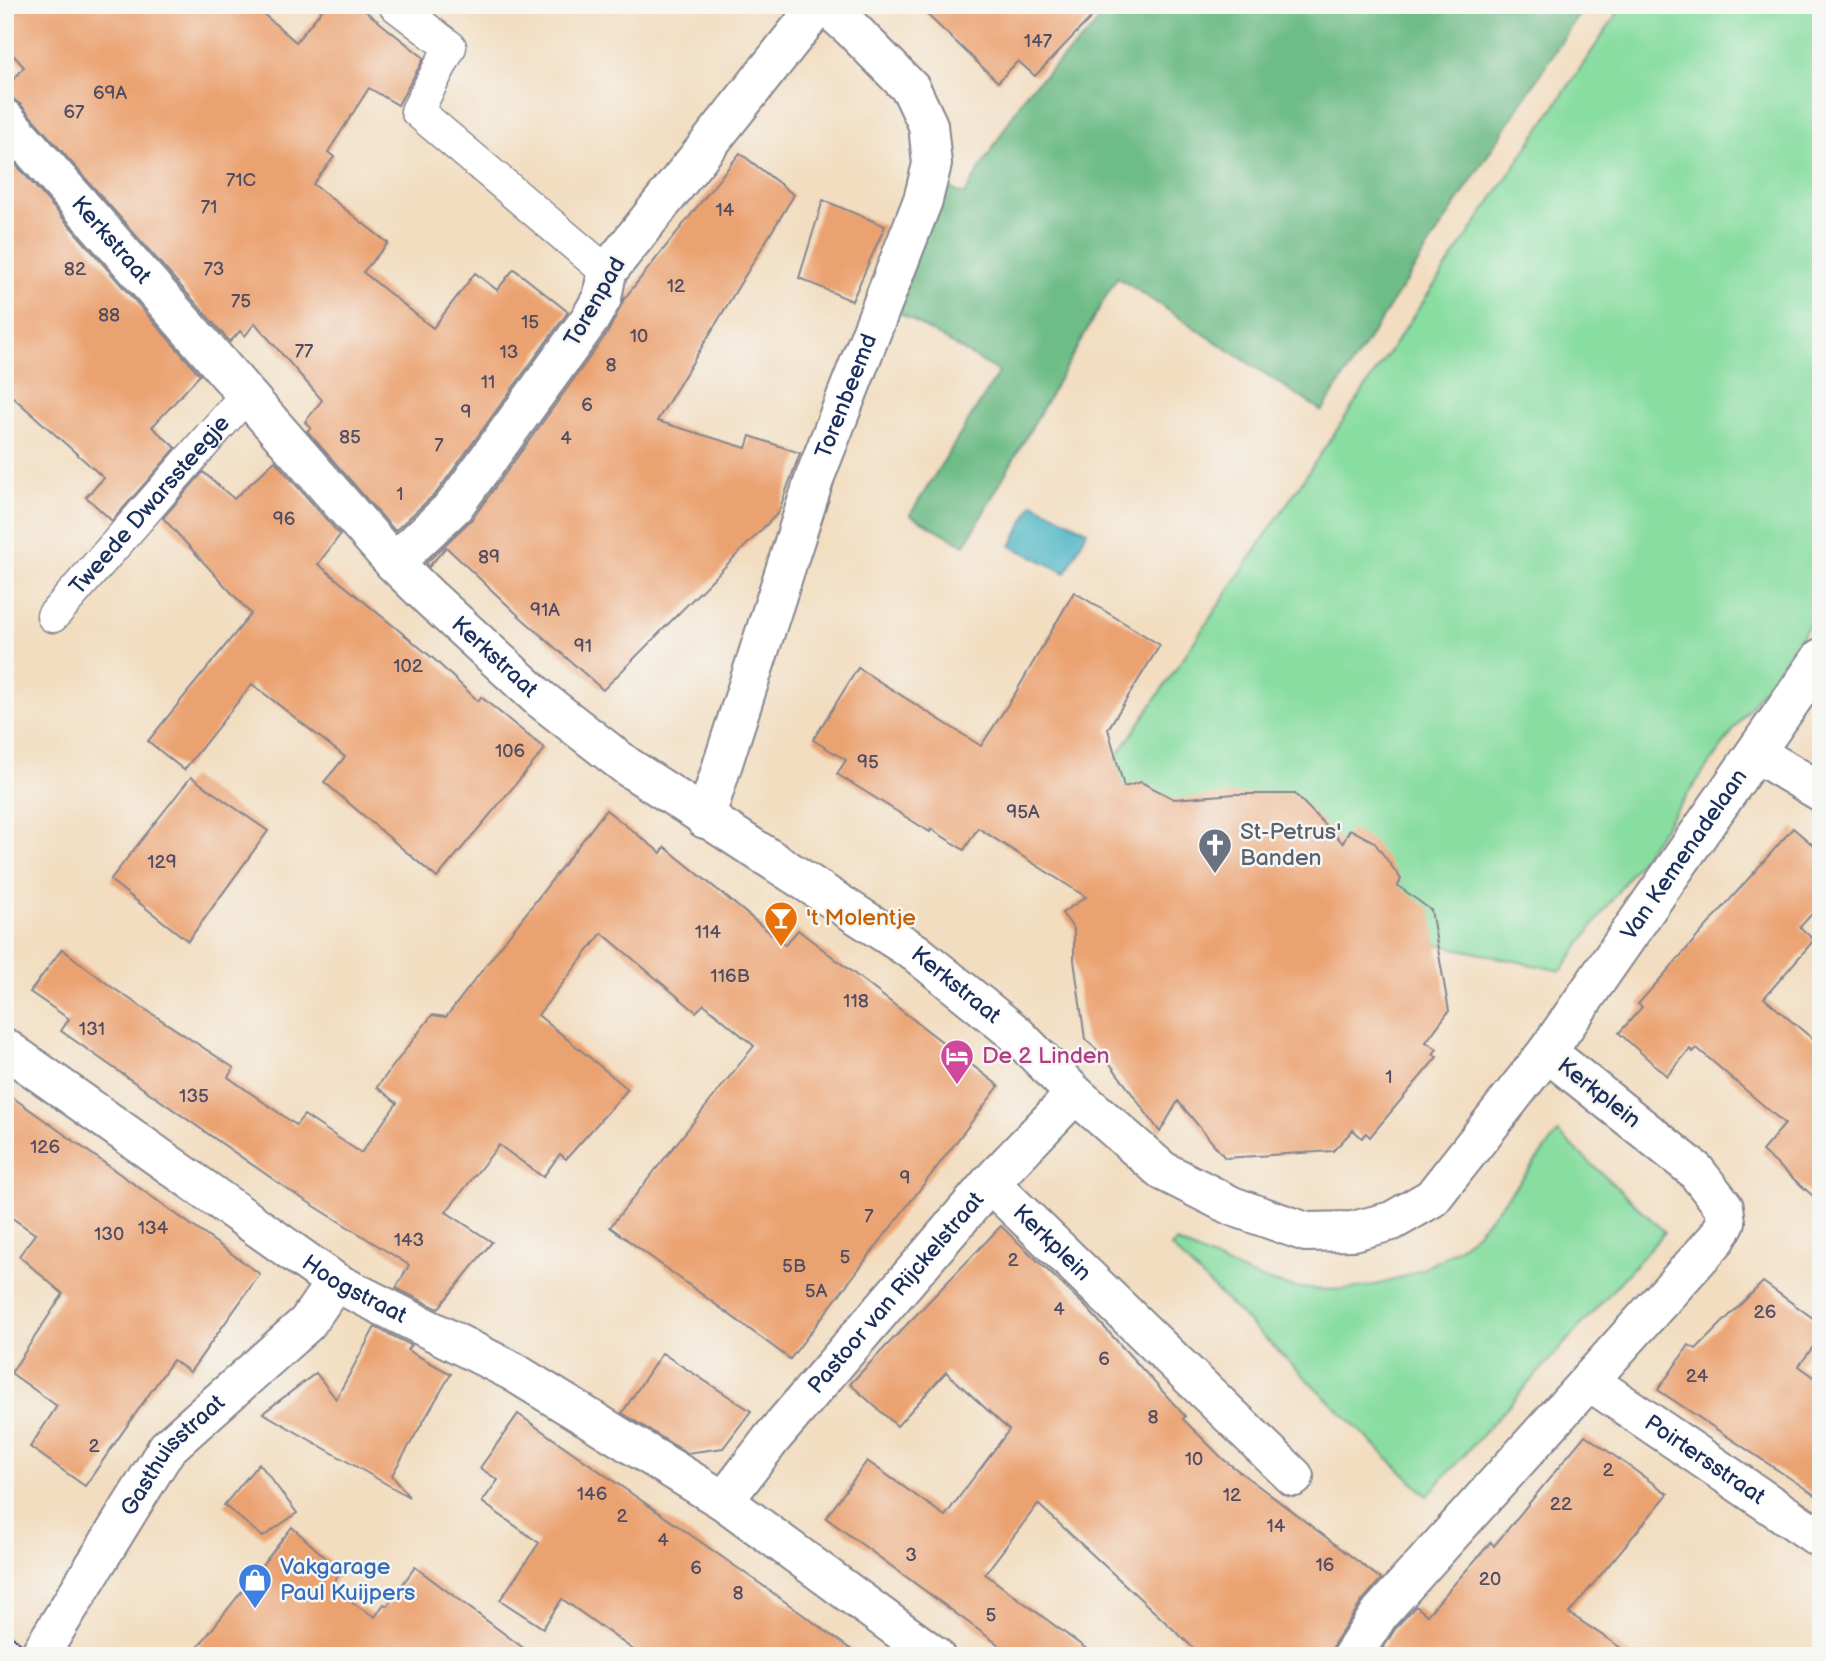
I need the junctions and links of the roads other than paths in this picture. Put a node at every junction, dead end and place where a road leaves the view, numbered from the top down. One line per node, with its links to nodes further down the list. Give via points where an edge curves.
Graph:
1 (819, 5): 5 (street, Torenpad)
2 (825, 5): 12 (street, Torenbeemd, via 911,89 928,125 932,164 923,200 816,474)
3 (408, 9): 5 (lane, via 450,47 417,111)
4 (5, 119): 6 (street, Kerkstraat)
5 (607, 272): 7 (street, Torenpad, via 602,298 590,319 454,506)
6 (247, 394): 7 (street, Kerkstraat); 8 (lane, Tweede Dwarssteegje)
7 (394, 562): 12 (street, Kerkstraat, via 538,697)
8 (53, 616)
9 (1821, 658): 10 (street, Van Kemenadelaan)
10 (1756, 753): 11 (street); 14 (street, Van Kemenadelaan)
11 (1821, 792)
12 (705, 819): 15 (street, Kerkstraat, via 916,953 1015,1033)
13 (5, 1048): 17 (street, Hoogstraat)
14 (1547, 1052): 15 (street, Kerkplein, via 1432,1198 1392,1221 1353,1231 1306,1232 1233,1206 1163,1171); 18 (street, Kerkplein, via 1695,1170 1724,1207 1726,1222 1717,1238)
15 (1075, 1094): 16 (street, Pastoor van Rijckelstraat)
16 (990, 1183): 19 (street, Kerkplein); 20 (street, Pastoor van Rijckelstraat, via 772,1438)
17 (335, 1282): 20 (street, Hoogstraat, via 512,1371); 22 (street, Gasthuisstraat, via 307,1323 167,1448)
18 (1588, 1381): 21 (street, Poirtersstraat); 24 (street, Kerkplein, via 1380,1613)
19 (1293, 1477)
20 (724, 1501): 23 (street, Hoogstraat)
21 (1821, 1539)
22 (39, 1656)
23 (935, 1656)
24 (1352, 1656)

